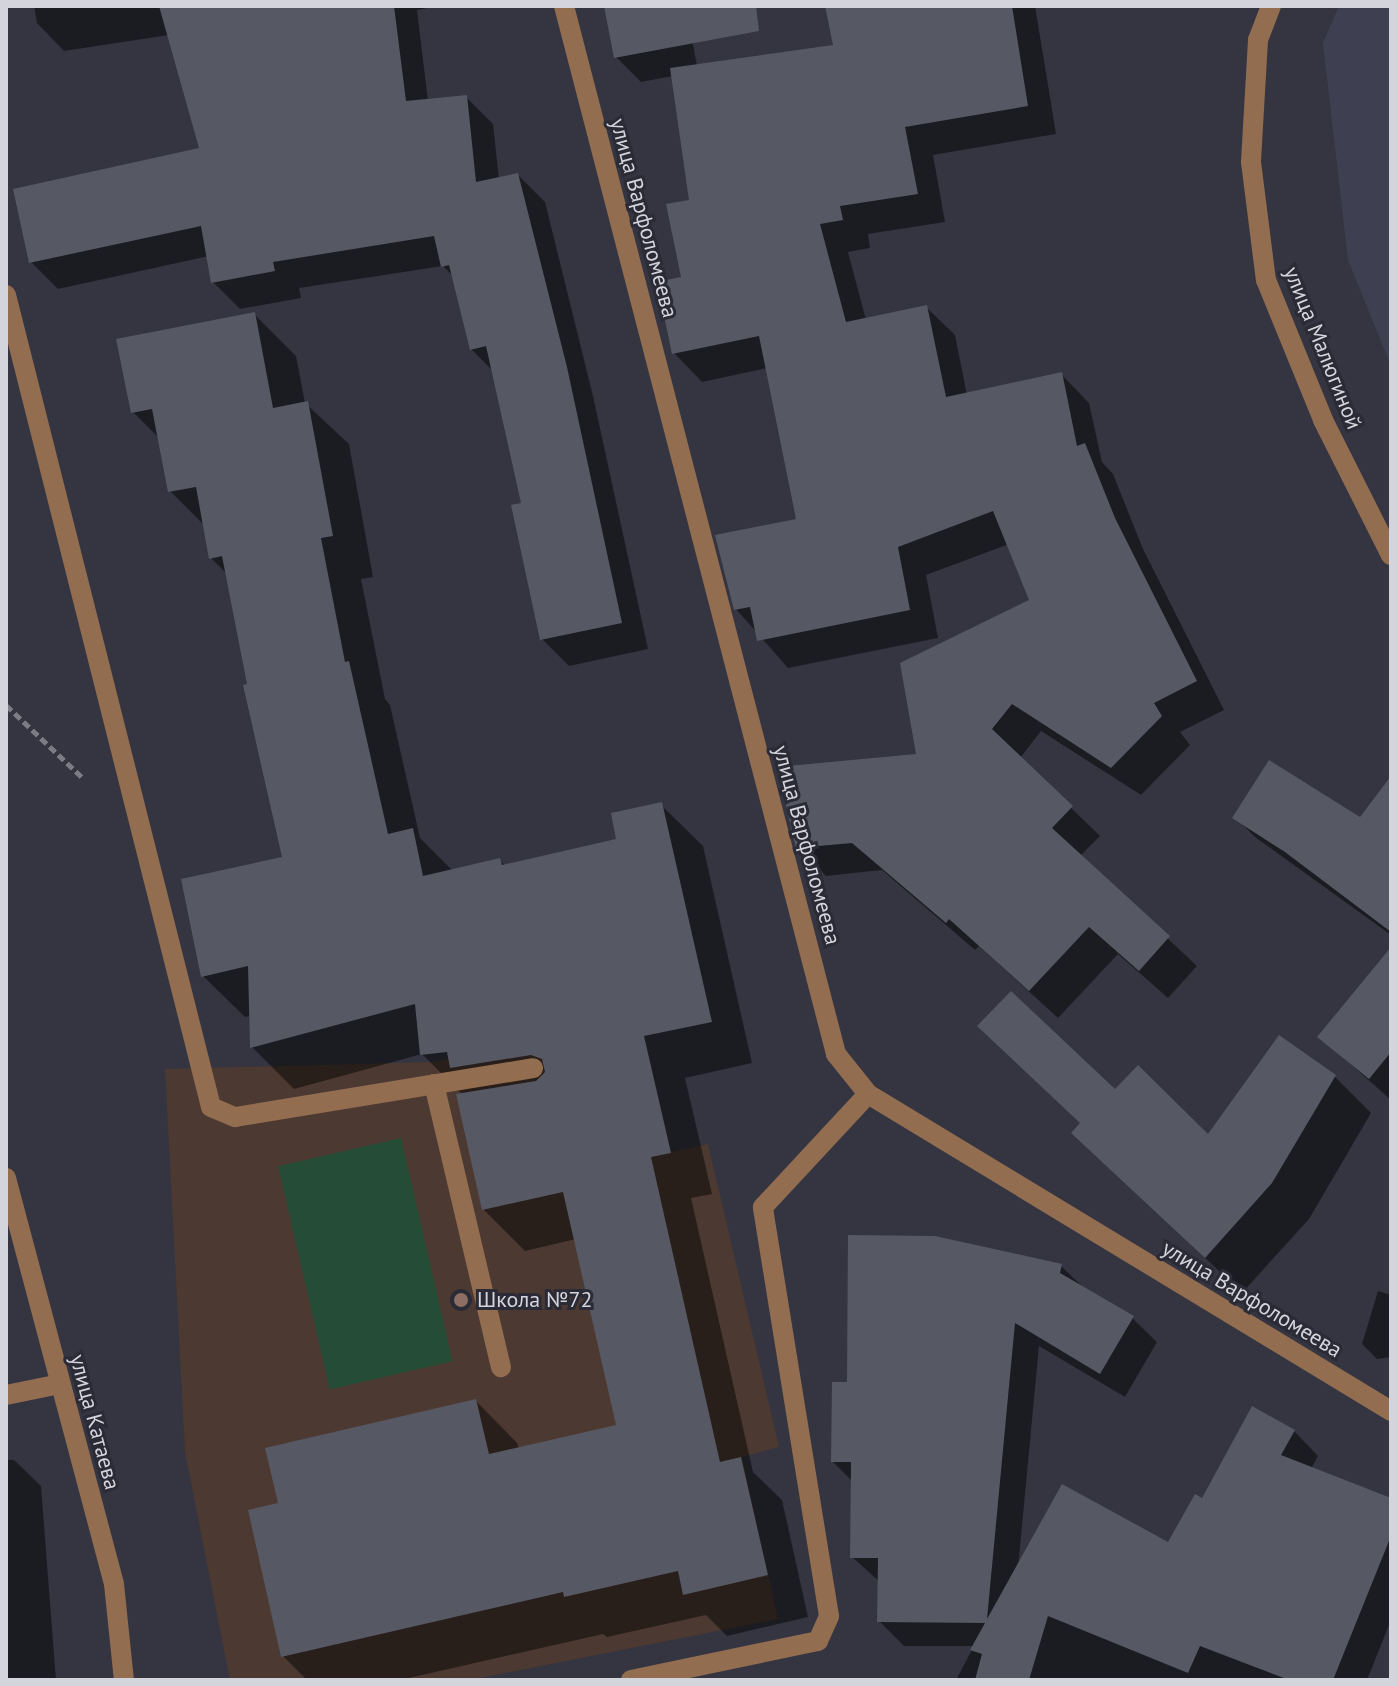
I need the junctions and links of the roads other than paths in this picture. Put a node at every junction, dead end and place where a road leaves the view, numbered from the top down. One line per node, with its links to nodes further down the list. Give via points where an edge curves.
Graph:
1 (564, 6): 7 (street, улица Варфоломеева, via 836,1054)
2 (1271, 6): 4 (street, улица Малюгиной, via 1258,40 1251,162 1266,280 1323,420)
3 (6, 295): 6 (street, via 211,1107 235,1117)
4 (1391, 555)
5 (533, 1068): 6 (street)
6 (434, 1084): 9 (street)
7 (868, 1094): 12 (street, улица Варфоломеева); 14 (street, via 763,1207 829,1616 818,1641)
8 (6, 1178): 10 (street, улица Катаева)
9 (501, 1367)
10 (60, 1384): 11 (street); 13 (street, улица Катаева, via 114,1584)
11 (6, 1395)
12 (1391, 1411)
13 (124, 1680)
14 (631, 1680)

